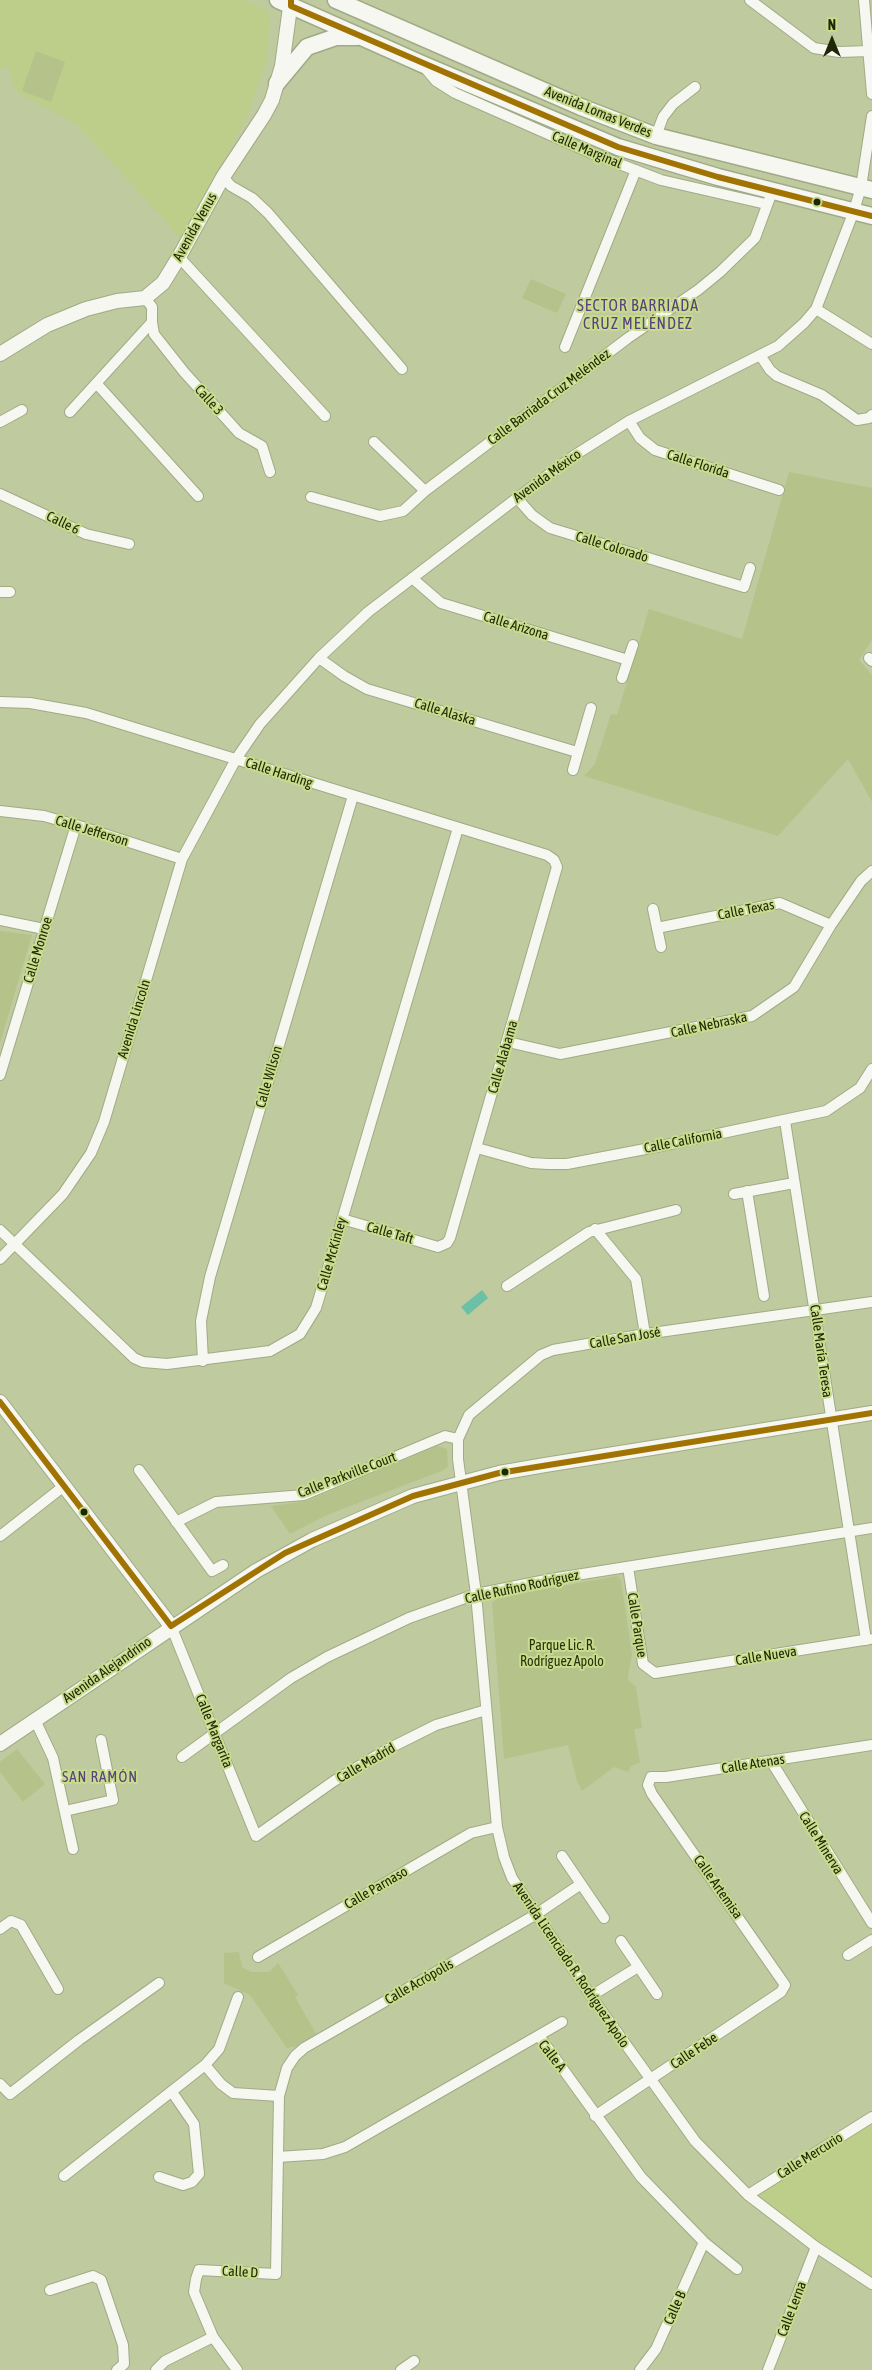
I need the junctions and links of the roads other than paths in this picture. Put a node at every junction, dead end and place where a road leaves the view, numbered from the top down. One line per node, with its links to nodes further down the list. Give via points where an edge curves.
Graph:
1 (336, 0): 12 (main road, Avenida Lomas Verdes, via 581,107)
2 (750, 0): 6 (street, via 814,48 839,52)
3 (864, 0): 6 (street)
4 (287, 2): 5 (main road, Avenida Lomas Verdes); 8 (street, Avenida Venus, via 282,66)
5 (360, 36): 7 (main road, Avenida Lomas Verdes); 8 (main road, via 336,38 308,48)
6 (870, 51): 10 (street)
7 (422, 64): 13 (street, Calle Marginal, via 436,81 455,93); 16 (main road, Avenida Lomas Verdes, via 618,147)
8 (277, 83): 14 (street, Avenida Venus, via 264,115)
9 (695, 87): 12 (street, via 673,104 663,117)
10 (872, 94)
11 (872, 116): 15 (street, Avenida México)
12 (656, 136): 15 (main road, Avenida Lomas Verdes)
13 (636, 170): 16 (street, Calle Marginal, via 690,188); 24 (street)
14 (223, 177): 19 (street, Avenida Venus); 27 (street, via 268,213)
15 (866, 189): 17 (street, Avenida México)
16 (769, 198): 17 (main road, Avenida Lomas Verdes); 38 (street, Calle Barriada Cruz Meléndez, via 755,238 720,272)
17 (854, 211): 18 (main road, Avenida Lomas Verdes); 21 (street, Avenida México)
18 (872, 216)
19 (180, 257): 20 (street, Avenida Venus, via 163,283); 32 (street)
20 (145, 298): 22 (street, Calle 3, via 152,307); 25 (street, via 86,309 47,325)
21 (816, 309): 23 (street); 26 (street, Avenida México, via 788,339)
22 (152, 322): 28 (street); 36 (street, Calle 3, via 154,334 190,379 239,433 262,446)
23 (872, 344)
24 (565, 347)
25 (0, 354)
26 (760, 355): 31 (street, via 777,376 822,395 857,420); 33 (street, Avenida México)
27 (402, 369)
28 (97, 384): 30 (street); 40 (street)
29 (22, 410): 34 (street)
30 (70, 412)
31 (872, 415)
32 (325, 416)
33 (629, 421): 37 (street, Calle Florida, via 640,438 654,450); 42 (street, Avenida México, via 575,455)
34 (0, 422)
35 (374, 442): 38 (street)
36 (270, 472)
37 (779, 490)
38 (425, 491): 41 (street, Calle Barriada Cruz Meléndez, via 403,511 380,516)
39 (0, 494): 43 (street, Calle 6, via 86,534)
40 (198, 496)
41 (311, 497)
42 (517, 498): 44 (street, Calle Colorado, via 550,528 717,579 744,587); 45 (street, Avenida México)
43 (129, 544)
44 (750, 568)
45 (412, 578): 47 (street, Avenida México, via 368,612); 48 (street, Calle Arizona, via 441,603)
46 (633, 645): 48 (street)
47 (319, 658): 52 (street, Calle Alaska, via 367,689); 53 (street, Avenida México, via 260,724)
48 (628, 660): 49 (street)
49 (622, 678)
50 (0, 702): 53 (street, Calle Harding, via 30,703 86,713)
51 (591, 708): 52 (street)
52 (577, 752): 54 (street)
53 (236, 759): 55 (street, Calle Harding); 59 (street, Avenida Lincoln)
54 (572, 770)
55 (353, 796): 58 (street, Calle Harding); 88 (street, Calle Wilson, via 210,1277 201,1322)
56 (0, 811): 57 (street, Calle Jefferson)
57 (76, 824): 59 (street, Calle Jefferson); 66 (street, Calle Monroe)
58 (458, 828): 60 (street, Calle Harding, via 547,855); 77 (street, Calle McKinley)
59 (182, 859): 80 (street, Avenida Lincoln, via 104,1122 91,1153 63,1194)
60 (554, 860): 68 (street, Calle Alabama, via 557,867)
61 (872, 871): 64 (street, Calle Nebraska, via 861,881)
62 (653, 909): 65 (street)
63 (0, 920): 66 (street)
64 (830, 925): 65 (street, Calle Texas, via 780,903); 68 (street, Calle Nebraska, via 794,987 752,1016 560,1054)
65 (657, 928): 67 (street)
66 (44, 929): 70 (street, Calle Monroe)
67 (661, 947)
68 (508, 1042): 72 (street, Calle Alabama)
69 (872, 1069): 71 (street, Calle California, via 860,1088 826,1111)
70 (0, 1075)
71 (785, 1121): 72 (street, Calle California, via 567,1164 531,1163); 73 (street, Calle María Teresa)
72 (477, 1148): 81 (street, Calle Alabama, via 450,1238)
73 (794, 1183): 74 (street); 86 (street, Calle María Teresa)
74 (747, 1191): 75 (street); 84 (street)
75 (734, 1194)
76 (676, 1210): 78 (street)
77 (342, 1219): 81 (street, Calle Taft); 88 (street, Calle McKinley, via 316,1308 300,1334 270,1351)
78 (595, 1229): 83 (street); 87 (street, via 636,1279)
79 (0, 1230): 80 (street, Calle McKinley)
80 (15, 1245): 82 (street, Avenida Lincoln); 88 (street, Calle McKinley, via 134,1358 167,1364)
81 (438, 1247)
82 (0, 1259)
83 (507, 1286)
84 (764, 1296)
85 (872, 1302): 86 (street, Calle San José)
86 (815, 1309): 87 (street, Calle San José); 91 (street, Calle María Teresa)
87 (645, 1334): 92 (street, Calle San José, via 553,1350 541,1355 469,1415)
88 (203, 1361)
89 (0, 1402): 95 (street)
90 (872, 1413): 91 (street, Avenida Alejandrino)
91 (831, 1421): 94 (street, Avenida Alejandrino, via 545,1465); 98 (street, Calle María Teresa)
92 (458, 1439): 94 (street, Calle San José); 96 (street, Calle Parkville Court, via 445,1436 304,1495 216,1502)
93 (139, 1470): 96 (street)
94 (460, 1483): 102 (street, Avenida Licenciado R. Rodríguez Apolo); 103 (street, Avenida Alejandrino, via 413,1496 285,1553)
95 (64, 1486): 99 (street); 103 (street)
96 (176, 1522): 100 (street, via 212,1571)
97 (872, 1528): 98 (street, Calle Rufino Rodríguez)
98 (848, 1531): 101 (street, Calle Rufino Rodríguez); 104 (street, Calle María Teresa)
99 (0, 1536)
100 (223, 1566)
101 (628, 1567): 102 (street, Calle Rufino Rodríguez); 105 (street, Calle Parque, via 643,1664 650,1671)
102 (476, 1594): 106 (street, Avenida Licenciado R. Rodríguez Apolo); 108 (street, Calle Rufino Rodríguez, via 410,1618 327,1658 291,1678)
103 (171, 1626): 107 (street, Avenida Alejandrino); 108 (street, Calle Margarita)
104 (869, 1639): 105 (street, Calle Nueva)
105 (660, 1673)
106 (486, 1710): 116 (street, Avenida Licenciado R. Rodríguez Apolo); 117 (street, Calle Madrid, via 436,1725 386,1750 334,1781)
107 (35, 1720): 110 (street, Avenida Alejandrino); 115 (street, via 53,1758)
108 (215, 1734): 112 (street, Calle Rufino Rodríguez); 117 (street, Calle Margarita)
109 (101, 1740): 115 (street, via 113,1800)
110 (0, 1744)
111 (872, 1745): 113 (street, Calle Atenas)
112 (182, 1757)
113 (771, 1762): 114 (street, Calle Atenas, via 651,1777 648,1785); 123 (street, Calle Minerva)
114 (652, 1794): 130 (street, Calle Artemisa)
115 (65, 1811): 118 (street)
116 (497, 1827): 121 (street, Avenida Licenciado R. Rodríguez Apolo, via 508,1868); 128 (street, Calle Parnaso, via 471,1833)
117 (256, 1836)
118 (73, 1849)
119 (562, 1856): 120 (street)
120 (581, 1884): 121 (street, Calle Acrópolis); 122 (street)
121 (535, 1916): 134 (street, Avenida Licenciado R. Rodríguez Apolo); 142 (street, Calle Acrópolis, via 304,2048 287,2068)
122 (604, 1918)
123 (872, 1924)
124 (0, 1929): 132 (street, via 12,1921 21,1925)
125 (872, 1940): 127 (street)
126 (622, 1941): 129 (street)
127 (848, 1955)
128 (258, 1957)
129 (638, 1967): 133 (street); 134 (street)
130 (784, 1980): 139 (street, Calle Febe, via 781,1992)
131 (159, 1983): 140 (street, via 78,2040 10,2094)
132 (58, 1988)
133 (657, 1994)
134 (591, 1996): 139 (street, Avenida Licenciado R. Rodríguez Apolo)
135 (238, 1997): 138 (street, via 219,2049)
136 (562, 2022): 137 (street)
137 (539, 2036): 143 (street, Calle A); 145 (street, Calle A, via 345,2148 324,2154)
138 (205, 2065): 141 (street); 142 (street, via 232,2093)
139 (650, 2080): 143 (street, Calle Febe); 148 (street, Avenida Licenciado R. Rodríguez Apolo, via 695,2141)
140 (0, 2084)
141 (172, 2092): 146 (street); 147 (street, via 194,2124 199,2174 192,2182 183,2185)
142 (279, 2096): 145 (street, Calle D)
143 (595, 2116): 149 (street, Calle A, via 641,2178)
144 (872, 2117): 148 (street, Calle Mercurio)
145 (278, 2156): 154 (street, Calle D, via 276,2274 200,2270 194,2292)
146 (64, 2176)
147 (159, 2177)
148 (748, 2195): 150 (street, Avenida Licenciado R. Rodríguez Apolo)
149 (704, 2242): 151 (street, Calle A); 160 (street, Calle B, via 656,2349)
150 (816, 2247): 152 (street, Avenida Licenciado R. Rodríguez Apolo); 161 (street, Calle Lerna)
151 (737, 2269)
152 (872, 2284)
153 (50, 2290): 157 (street, via 93,2276 101,2280 123,2345 124,2364)
154 (212, 2337): 158 (street, via 165,2361); 159 (street, Calle D)
155 (414, 2361): 156 (street)
156 (404, 2369)
157 (117, 2370)
158 (156, 2370)
159 (237, 2370)
160 (640, 2370)
161 (768, 2370)

